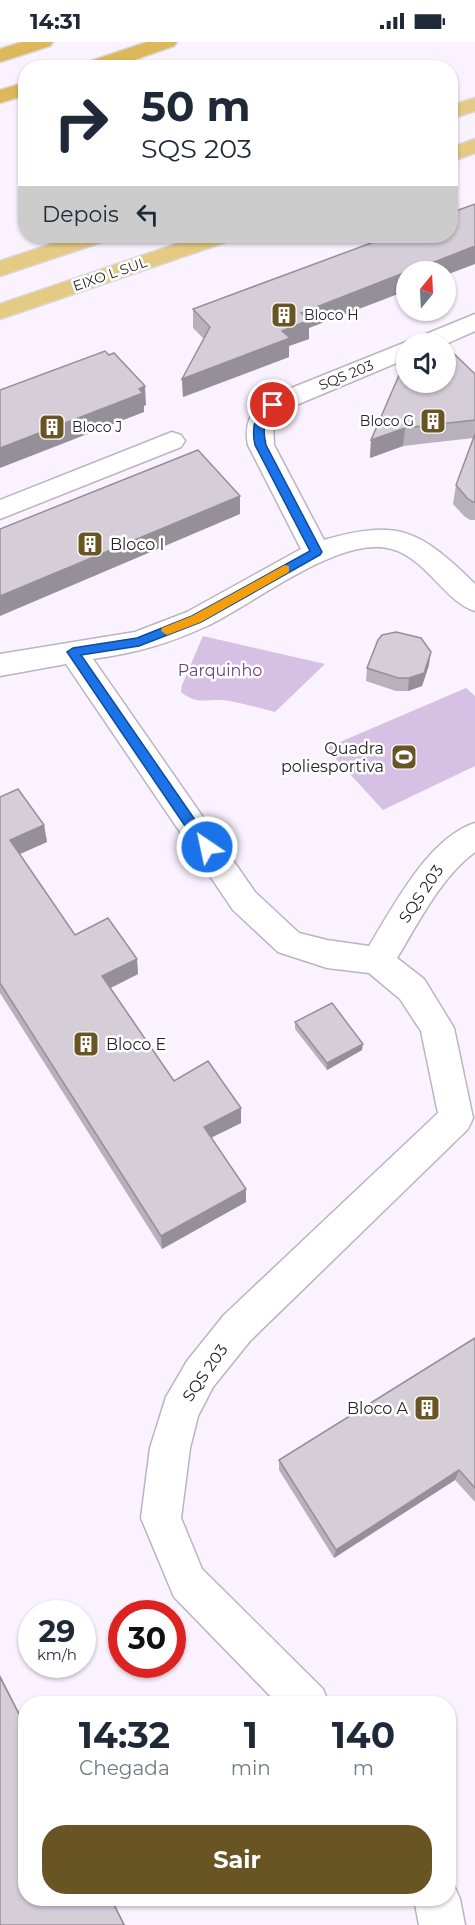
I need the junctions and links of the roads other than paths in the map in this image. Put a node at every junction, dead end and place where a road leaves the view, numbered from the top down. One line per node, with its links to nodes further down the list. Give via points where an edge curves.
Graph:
1 (43, 42): 3 (highway)
2 (167, 42): 4 (highway)
3 (0, 56)
4 (113, 60)
5 (18, 91): 6 (highway)
6 (0, 97)
7 (475, 104): 8 (main road)
8 (458, 110)
9 (475, 146): 10 (main road)
10 (458, 152)
11 (76, 243): 13 (main road)
12 (201, 243): 14 (main road, EIXO L SUL)
13 (0, 269)
14 (0, 312)
15 (475, 322): 16 (street)
16 (449, 333)
17 (396, 354): 20 (street, SQS 203, via 273,405 261,416 261,445)
18 (172, 441): 19 (street)
19 (0, 510)
20 (316, 552): 21 (street, via 375,537 397,539 418,549); 22 (street, via 196,619 139,642)
21 (475, 601)
22 (73, 652): 23 (street); 25 (street, via 244,901 289,943 327,954)
23 (0, 665)
24 (475, 835): 25 (street, SQS 203, via 450,853)
25 (377, 961): 26 (street, SQS 203, via 412,989 437,1029)
26 (466, 1122): 27 (street, SQS 203, via 237,1328 200,1374 180,1410 170,1448 161,1518 188,1583)
27 (300, 1696)
28 (438, 1906): 29 (street)
29 (442, 1925)

